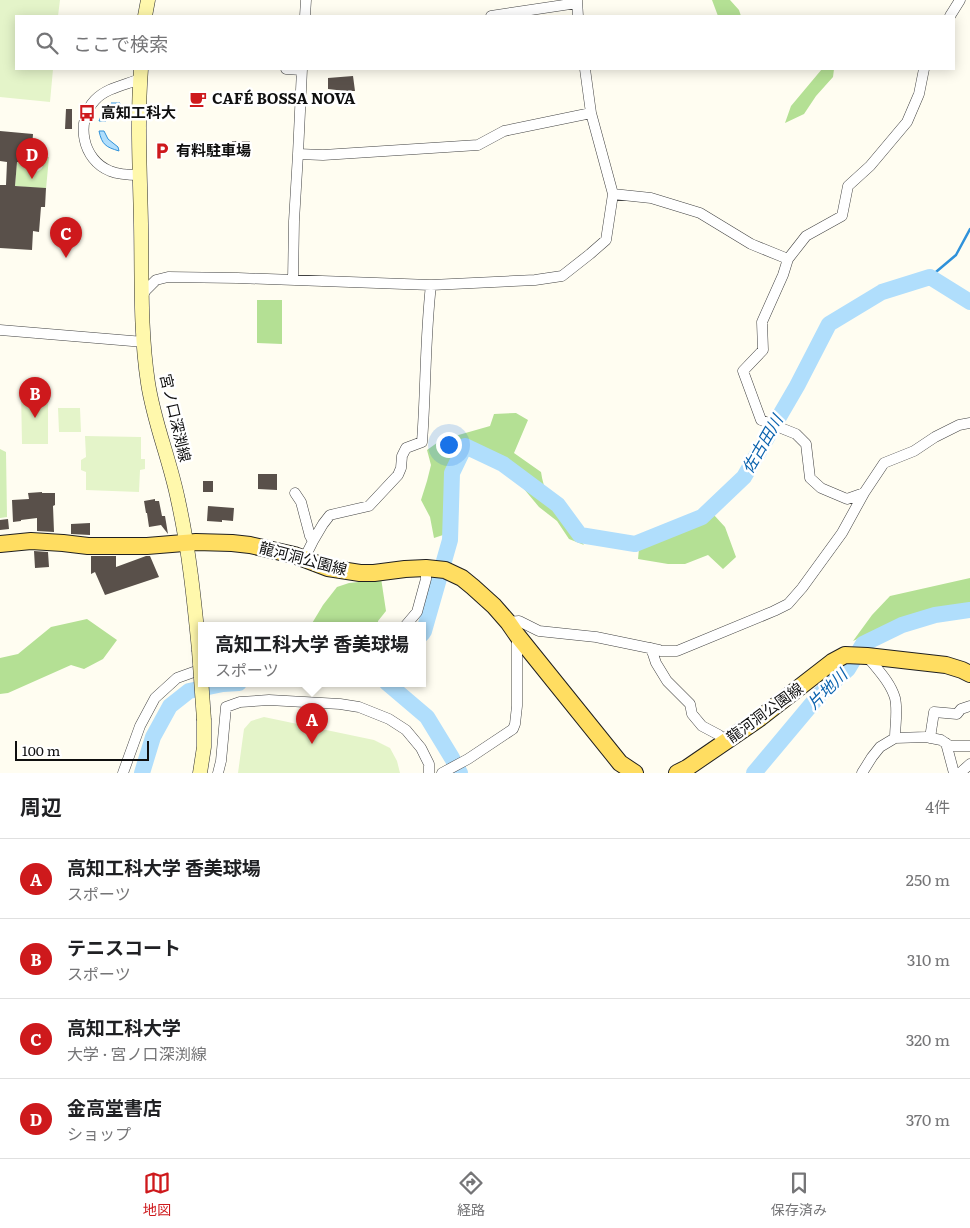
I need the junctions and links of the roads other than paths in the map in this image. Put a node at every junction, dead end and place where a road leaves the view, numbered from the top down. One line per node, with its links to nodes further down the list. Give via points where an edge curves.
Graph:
1 (148, 0): 5 (main road)
2 (306, 0): 6 (street)
3 (960, 0): 9 (street)
4 (577, 2): 7 (street); 8 (street)
5 (146, 15)
6 (305, 15)
7 (496, 15)
8 (578, 15)
9 (951, 15)
10 (302, 70): 15 (street)
11 (585, 70): 14 (street)
12 (924, 70): 18 (street, via 919,94 907,122 870,166 848,186 842,216 806,236)
13 (140, 74): 16 (main road, 宮ノ口深渕線); 16 (street, via 94,101 83,126 88,152 98,164 124,175)
14 (591, 112): 15 (street, via 504,131 478,144); 17 (street)
15 (298, 154): 19 (street)
16 (140, 175): 21 (main road, 宮ノ口深渕線)
17 (613, 194): 18 (street, via 651,198 700,213 751,244); 20 (street, via 606,240 562,276)
18 (788, 258): 26 (street, via 762,322 762,350 743,371 761,420 796,434 806,444 810,478 821,488 846,499)
19 (293, 280): 20 (street); 21 (street, via 168,277 156,280)
20 (431, 285): 27 (street, via 422,442 406,448 398,474 369,506 330,515)
21 (142, 296): 23 (main road, 宮ノ口深渕線)
22 (0, 330): 23 (street)
23 (144, 342): 28 (main road, 宮ノ口深渕線, via 154,414 178,498)
24 (970, 422): 26 (street, via 884,464)
25 (295, 493): 27 (street)
26 (864, 493): 35 (street, via 842,533 788,604 677,651)
27 (313, 541): 30 (street)
28 (186, 543): 29 (main road, 龍河洞公園線, via 88,546 31,541); 30 (main road, 龍河洞公園線, via 250,545); 34 (main road, 宮ノ口深渕線, bridge)
29 (0, 544)
30 (304, 558): 31 (main road, 龍河洞公園線, via 328,568 360,573)
31 (430, 568): 32 (street, via 417,612); 33 (main road, 龍河洞公園線, via 445,570 462,578 494,606)
32 (409, 622)
33 (512, 629): 35 (street, via 518,621 539,631 596,637); 51 (street, via 516,706 513,729); 52 (main road, 龍河洞公園線, via 620,763)
34 (198, 642)
35 (651, 648): 43 (street, via 667,681 690,704 692,714 702,726)
36 (869, 656): 38 (main road, 龍河洞公園線, via 946,665); 41 (street, via 895,699); 43 (main road, 龍河洞公園線, via 845,655 832,662)
37 (198, 670): 47 (street, via 177,678 155,698 140,726)
38 (970, 674)
39 (202, 687): 48 (main road, 宮ノ口深渕線, bridge, via 204,747)
40 (970, 706): 42 (street, via 957,714 934,712)
41 (894, 738): 42 (street); 54 (street, via 880,747)
42 (930, 738): 44 (street)
43 (725, 741): 53 (main road, 龍河洞公園線)
44 (946, 743): 45 (street); 55 (street)
45 (970, 746)
46 (970, 764): 56 (street)
47 (123, 773)
48 (200, 773)
49 (218, 773): 50 (street, via 226,707 240,702 269,700 360,707 389,719 406,730 421,748 429,764)
50 (429, 773)
51 (442, 773)
52 (635, 773)
53 (677, 773)
54 (862, 773)
55 (954, 773)
56 (960, 773)

